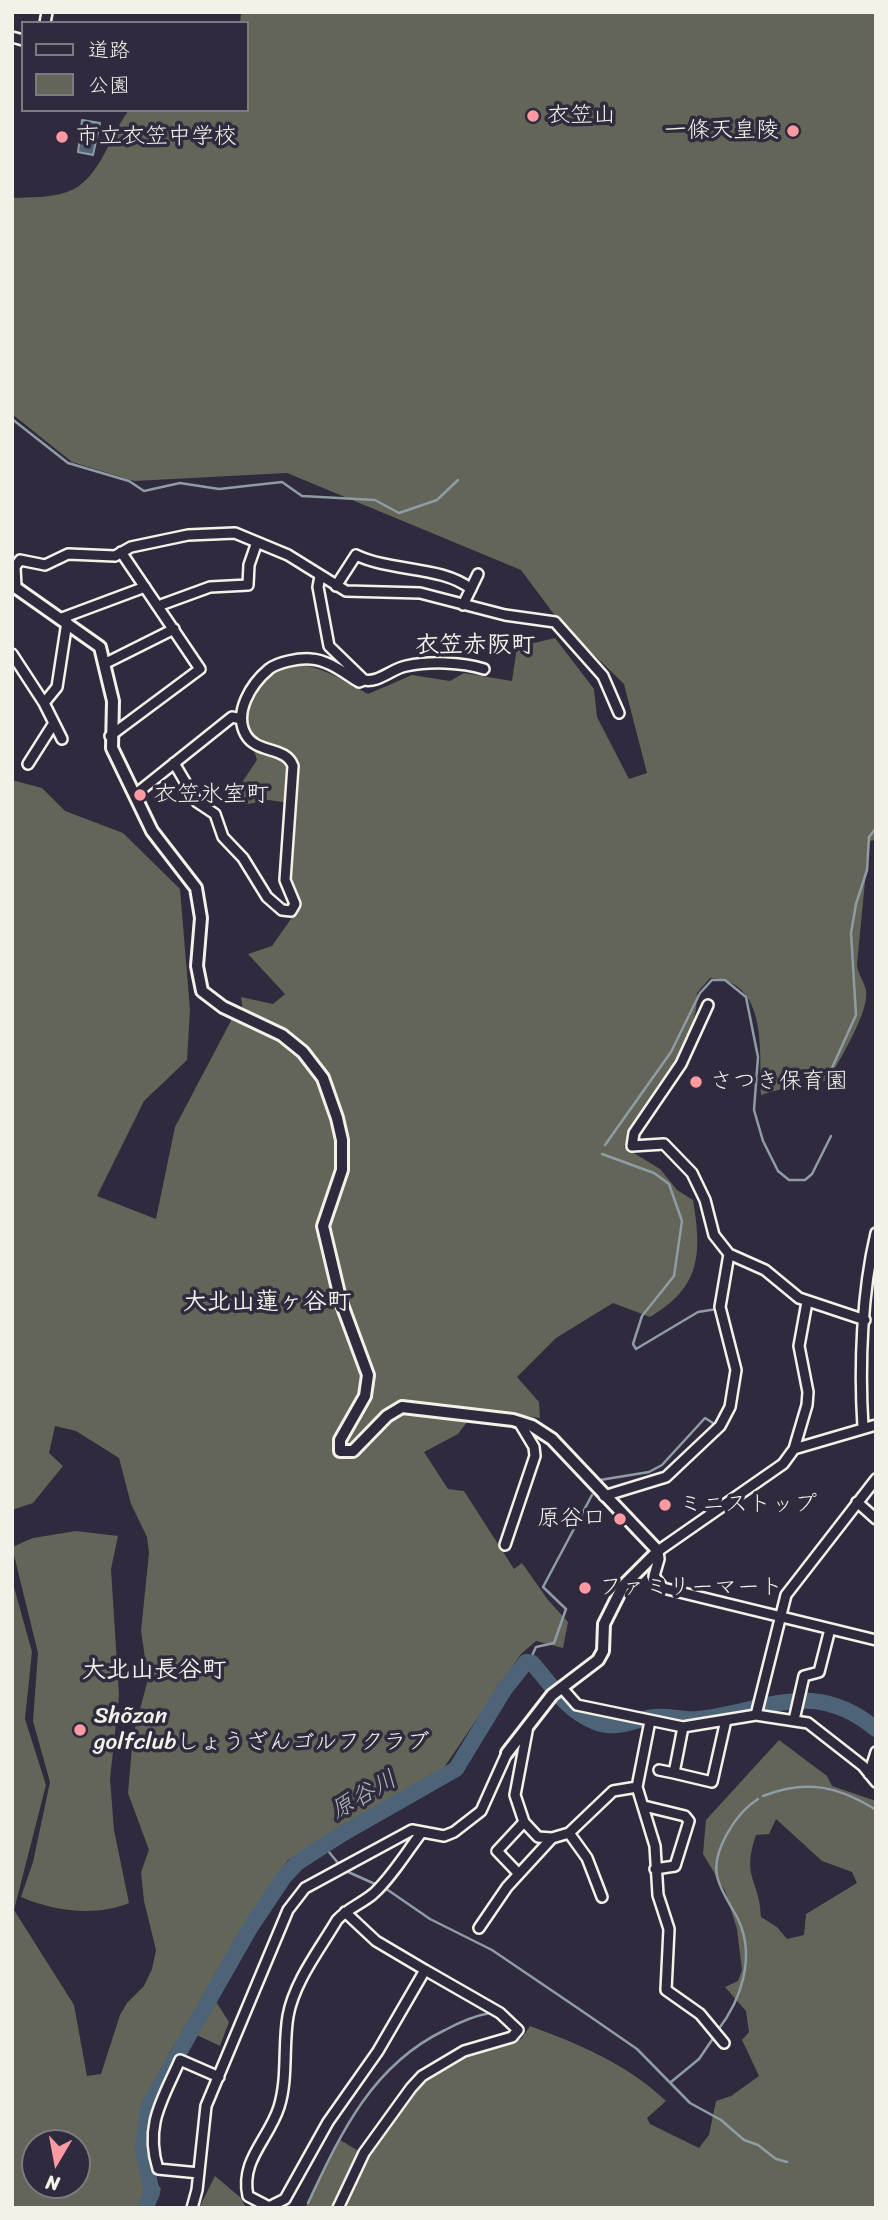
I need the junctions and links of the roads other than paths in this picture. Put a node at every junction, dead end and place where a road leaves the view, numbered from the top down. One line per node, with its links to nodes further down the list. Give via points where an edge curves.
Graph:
1 (257, 542): 2 (street, via 235,533 188,535); 4 (street); 9 (street, via 248,585 210,587)
2 (121, 552): 5 (street, via 111,556 68,554 45,565 20,560); 7 (street)
3 (478, 574): 8 (street)
4 (320, 576): 6 (street); 16 (street, via 329,646)
5 (14, 586): 11 (street)
6 (336, 586): 8 (street, via 356,555 377,565 459,579); 10 (street, via 360,593 420,593)
7 (145, 587): 9 (street); 11 (street)
8 (471, 589): 10 (street)
9 (158, 606): 12 (street)
10 (463, 606): 18 (street, via 555,622 603,676)
11 (65, 620): 14 (street, via 97,642); 17 (street, via 57,687)
12 (174, 629): 14 (street); 21 (street, via 200,669)
13 (12, 654): 17 (street)
14 (106, 663): 21 (street, via 113,701)
15 (484, 669): 16 (street, via 408,666)
16 (364, 680): 19 (street, via 359,682 313,659 276,665 258,681 242,707)
17 (44, 703): 20 (street)
18 (619, 713)
19 (241, 719): 23 (street, via 232,717); 23 (street, via 250,741 281,754 293,766 285,880 295,904 291,911 282,910 267,897 243,858 223,838 215,814 197,802)
20 (54, 723): 22 (street); 24 (street)
21 (110, 736): 25 (street, via 117,759)
22 (62, 739)
23 (174, 763): 25 (street)
24 (28, 764)
25 (137, 793): 33 (street, via 152,831 196,888 201,918 197,966 202,991 223,1007 282,1035 303,1052 323,1078 337,1118 342,1170 323,1226 341,1302 368,1375 365,1396 340,1440 340,1451 353,1451 402,1407)
26 (708, 1005): 28 (street, via 681,1064 634,1133 632,1146 664,1144 676,1154 692,1173 715,1235)
27 (876, 1233): 30 (street)
28 (729, 1254): 29 (street, via 765,1270); 38 (street, via 720,1307 736,1370 730,1407 720,1426 666,1477)
29 (807, 1302): 30 (street); 36 (street, via 799,1346 807,1405)
30 (865, 1320): 31 (street)
31 (865, 1332): 32 (street); 35 (street)
32 (876, 1339)
33 (519, 1422): 38 (street, via 552,1439); 41 (street, via 535,1456)
34 (876, 1425): 35 (street)
35 (863, 1427): 36 (street)
36 (794, 1449): 42 (street, via 783,1464)
37 (876, 1479): 39 (street)
38 (604, 1496): 42 (street)
39 (857, 1502): 40 (street); 43 (street, via 796,1580)
40 (876, 1519)
41 (505, 1545)
42 (658, 1551): 43 (street, via 654,1576 663,1588); 46 (street, via 623,1586 604,1624 598,1660)
43 (780, 1616): 44 (street); 47 (street)
44 (830, 1629): 45 (street); 49 (street, via 819,1672 804,1676)
45 (876, 1640)
46 (558, 1691): 50 (street, via 577,1705); 51 (street)
47 (756, 1715): 48 (street); 49 (street)
48 (726, 1720): 52 (street); 56 (street, via 712,1782)
49 (794, 1720): 57 (street, via 808,1723)
50 (650, 1721): 52 (street); 59 (street)
51 (528, 1723): 54 (street); 61 (street, via 515,1795)
52 (683, 1727): 56 (street)
53 (876, 1752): 57 (street)
54 (507, 1753): 62 (street, via 481,1811 444,1836)
55 (659, 1770): 56 (street)
56 (674, 1773)
57 (869, 1774): 58 (street)
58 (876, 1782)
59 (637, 1787): 60 (street); 63 (street, via 613,1791)
60 (644, 1806): 65 (street, via 655,1846); 65 (street, via 689,1821 675,1866)
61 (524, 1822): 64 (street, via 538,1837); 66 (street, via 497,1851)
62 (421, 1833): 68 (street, via 376,1891); 72 (street, via 412,1830 305,1888 288,1910)
63 (569, 1833): 64 (street); 67 (street, via 587,1858)
64 (552, 1838): 66 (street)
65 (655, 1869): 71 (street, via 668,1929 666,1990 700,2014)
66 (519, 1874): 69 (street)
67 (602, 1897)
68 (345, 1912): 70 (street, via 376,1941); 74 (street, via 294,1995 279,2107 245,2181 248,2196 257,2204)
69 (479, 1928)
70 (425, 1970): 74 (street); 76 (street, via 500,2013 518,2031 512,2037 464,2051 422,2076 364,2153)
71 (724, 2043)
72 (219, 2077): 73 (street, via 206,2106); 73 (street, via 180,2060 155,2111 158,2169)
73 (199, 2173): 75 (street)
74 (276, 2207)
75 (192, 2208)
76 (338, 2208)

